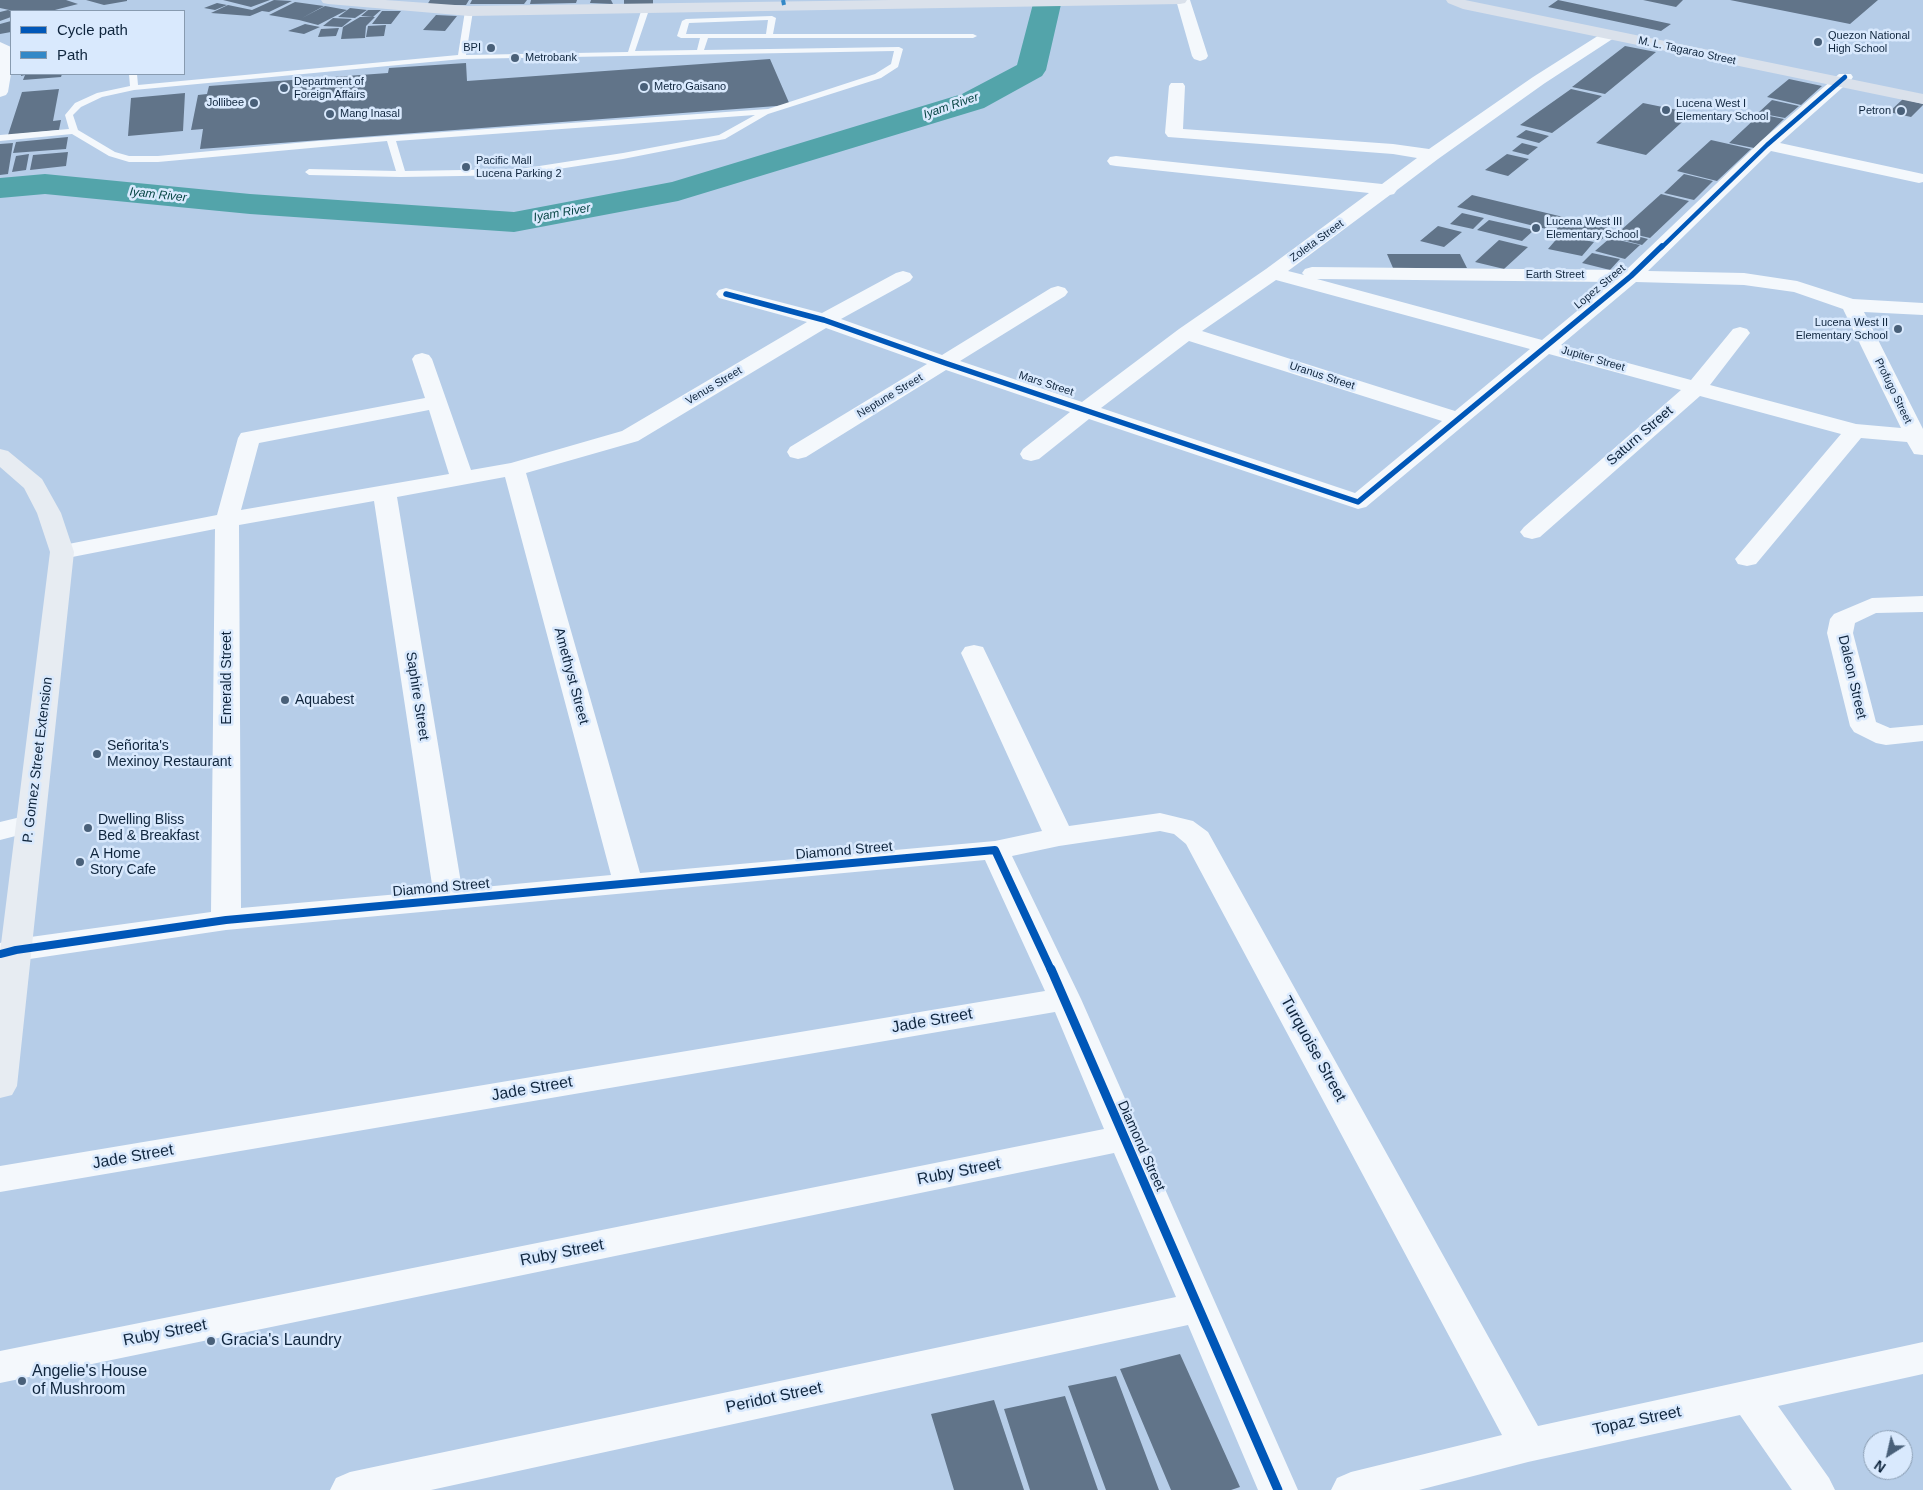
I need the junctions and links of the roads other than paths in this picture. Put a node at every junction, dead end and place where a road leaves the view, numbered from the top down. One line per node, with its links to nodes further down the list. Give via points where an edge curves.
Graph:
1 (328, 0): 6 (main road)
2 (1181, 0): 5 (main road); 16 (street)
3 (1453, 0): 7 (main road, M. L. Tagarao Street, via 1463,5)
4 (1476, 0): 19 (main road, M. L. Tagarao Street)
5 (656, 4): 6 (main road); 15 (lane)
6 (469, 11): 17 (lane)
7 (1609, 35): 19 (main road, M. L. Tagarao Street); 30 (street, Zoleta Street)
8 (705, 36): 9 (lane); 9 (lane, via 681,36 686,21 772,18); 14 (lane)
9 (769, 36): 10 (lane)
10 (903, 36): 11 (lane); 13 (lane)
11 (974, 36)
12 (0, 46): 22 (street, via 7,52)
13 (899, 49): 14 (lane); 25 (lane, via 895,65 878,76)
14 (700, 52): 15 (lane)
15 (632, 54): 17 (lane)
16 (1200, 56)
17 (462, 57): 21 (lane)
18 (133, 75): 21 (lane)
19 (1842, 79): 23 (main road, M. L. Tagarao Street); 24 (main road, M. L. Tagarao Street); 29 (street, Lopez Street)
20 (1177, 86): 30 (street, via 1174,133 1393,149)
21 (134, 88): 26 (lane, via 100,95 78,105 69,115)
22 (0, 92)
23 (1923, 93)
24 (1923, 99)
25 (769, 111): 28 (lane); 33 (lane, via 722,137 623,156 520,172)
26 (74, 131): 27 (lane); 28 (lane, via 112,154 130,159)
27 (0, 138)
28 (391, 139): 33 (lane)
29 (1767, 145): 34 (street); 38 (street, Lopez Street)
30 (1432, 156): 35 (street, Zoleta Street)
31 (1116, 161): 35 (street)
32 (309, 172): 33 (lane)
33 (401, 174)
34 (1919, 178)
35 (1388, 190): 36 (street, Zoleta Street)
36 (1273, 273): 38 (street, Earth Street); 45 (street, Zoleta Street); 46 (street, Jupiter Street)
37 (903, 276): 43 (street, Venus Street)
38 (1631, 276): 41 (street, Earth Street, via 1753,281 1797,287); 46 (street, Lopez Street)
39 (1058, 292): 48 (street, Neptune Street)
40 (726, 294): 43 (street, Mars Street)
41 (1851, 305): 42 (street, Earth Street); 54 (street, Profugo Street)
42 (1923, 309)
43 (824, 320): 48 (street, Mars Street); 58 (street, Venus Street, via 630,436)
44 (1740, 332): 49 (street, Saturn Street)
45 (1186, 333): 51 (street, Zoleta Street); 52 (street, Uranus Street)
46 (1546, 346): 49 (street, Jupiter Street); 52 (street, Lopez Street)
47 (422, 359): 50 (street)
48 (945, 363): 51 (street, Mars Street); 55 (street, Neptune Street)
49 (1696, 388): 53 (street, Jupiter Street); 63 (street, Saturn Street)
50 (437, 402): 59 (street); 62 (street, Emerald Street, via 249,438)
51 (1086, 409): 56 (street, Zoleta Street); 61 (street, Mars Street)
52 (1458, 419): 61 (street, Lopez Street)
53 (1855, 432): 54 (street, Jupiter Street); 65 (street)
54 (1919, 443)
55 (798, 452)
56 (1031, 454)
57 (0, 456): 64 (main road, P. Gomez Street Extension, via 34,484 49,513)
58 (514, 469): 59 (street, Venus Street); 73 (street, Amethyst Street)
59 (462, 478): 60 (street, Venus Street)
60 (384, 491): 62 (street, Venus Street); 74 (street, Saphire Street)
61 (1358, 502)
62 (227, 520): 64 (street, Venus Street); 75 (street, Emerald Street)
63 (1532, 532)
64 (62, 552): 69 (main road, P. Gomez Street Extension)
65 (1747, 559)
66 (1923, 604): 68 (street, Daleon Street, via 1872,606 1842,618 1840,633 1864,726 1886,737)
67 (974, 653): 71 (street)
68 (1923, 733)
69 (29, 824): 70 (street); 76 (main road, P. Gomez Street Extension)
70 (0, 831)
71 (1058, 838): 72 (street, Turquoise Street); 85 (street, Turquoise Street, via 1160,822 1183,827 1198,838)
72 (995, 850): 73 (street, Diamond Street); 77 (street, Diamond Street)
73 (628, 883): 74 (street, Diamond Street)
74 (450, 900): 75 (street, Diamond Street)
75 (226, 920): 76 (street, Diamond Street)
76 (8, 952): 78 (main road, P. Gomez Street Extension)
77 (1065, 999): 79 (street, Diamond Street); 80 (street, Jade Street)
78 (0, 1086)
79 (1124, 1138): 81 (street, Diamond Street); 83 (street, Ruby Street)
80 (0, 1179)
81 (1199, 1307): 86 (street, Peridot Street); 87 (street, Diamond Street)
82 (1923, 1358): 84 (street, Topaz Street)
83 (0, 1367)
84 (1750, 1397): 85 (street, Topaz Street); 89 (street)
85 (1528, 1444): 88 (street, Topaz Street)
86 (350, 1490)
87 (1278, 1490)
88 (1351, 1490)
89 (1815, 1490)

